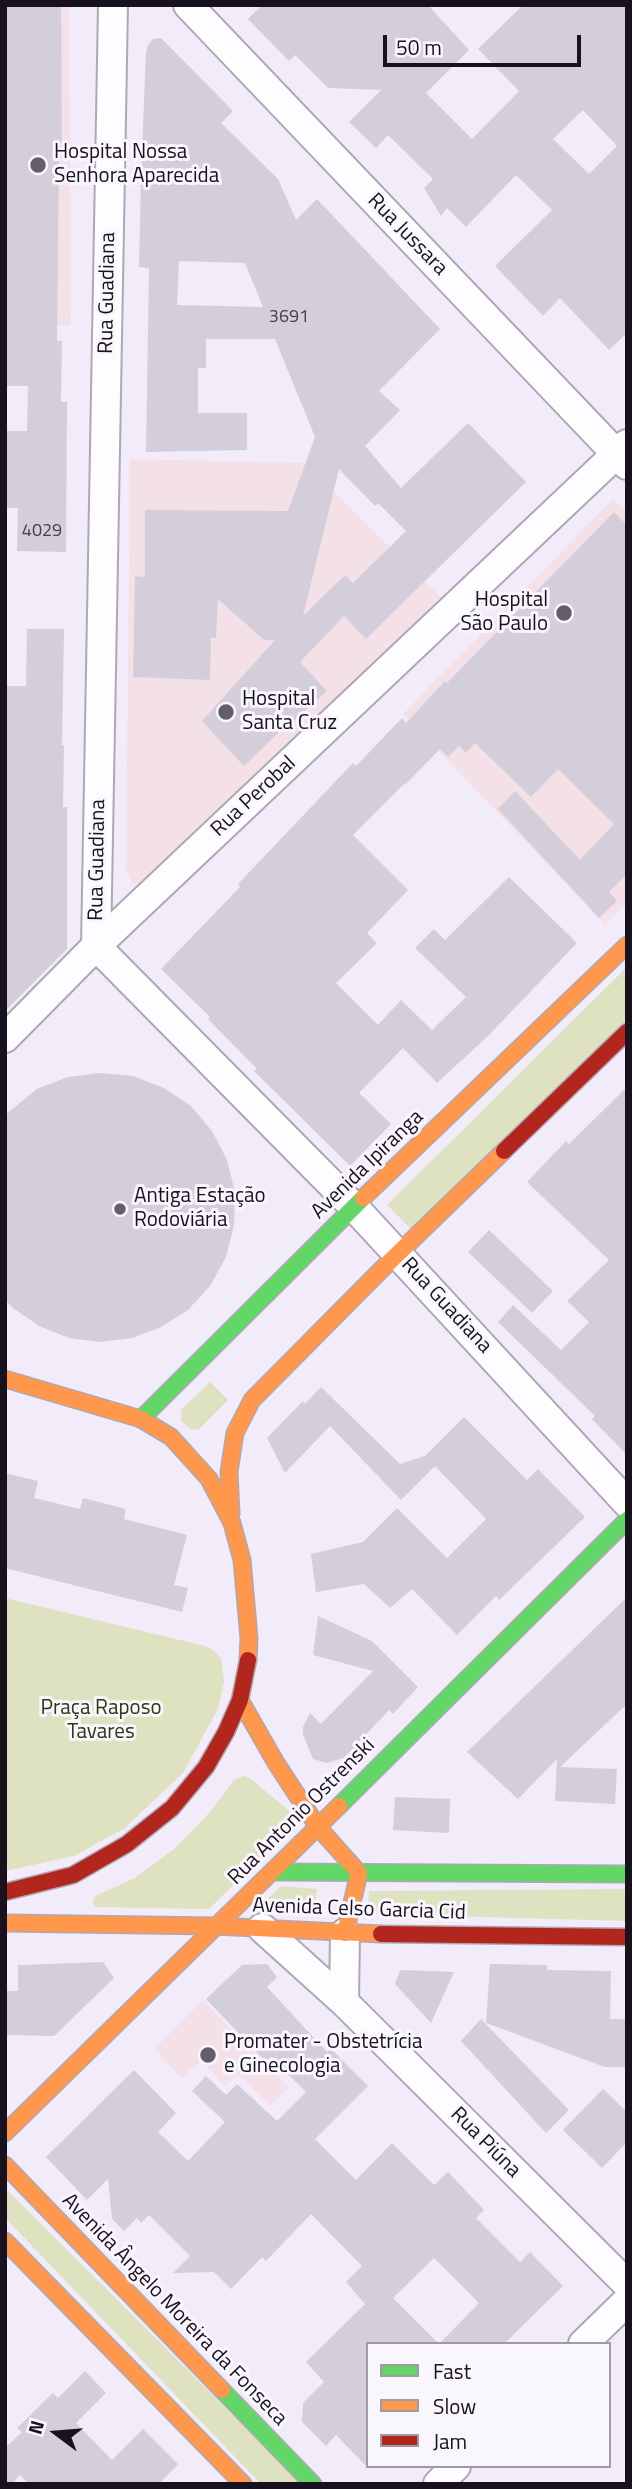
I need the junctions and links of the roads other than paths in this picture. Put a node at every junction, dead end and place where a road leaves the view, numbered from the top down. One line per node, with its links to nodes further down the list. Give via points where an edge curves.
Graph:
1 (113, 5): 5 (street, Rua Guadiana)
2 (188, 5): 3 (street, Rua Jussara)
3 (623, 454): 5 (street, Rua Perobal)
4 (627, 944): 8 (street, Avenida Ipiranga)
5 (96, 946): 7 (street, Rua Perobal); 8 (street, Rua Guadiana)
6 (627, 1032): 9 (street)
7 (5, 1038)
8 (355, 1208): 9 (street, Rua Guadiana); 11 (street, Avenida Ipiranga)
9 (398, 1253): 12 (street, Rua Guadiana); 14 (street, via 252,1400 235,1433 229,1472)
10 (5, 1379): 11 (street)
11 (141, 1419): 14 (street, via 171,1437 209,1479)
12 (627, 1503)
13 (627, 1520): 19 (street, Rua Antonio Ostrenski)
14 (232, 1523): 15 (street, via 242,1560 249,1638)
15 (240, 1700): 16 (street); 24 (street, via 206,1768 172,1808 127,1844)
16 (276, 1763): 17 (street); 20 (street)
17 (311, 1782)
18 (336, 1787): 19 (street)
19 (356, 1787): 20 (street, Rua Antonio Ostrenski)
20 (318, 1827): 21 (street, Rua Antonio Ostrenski); 22 (street)
21 (273, 1872): 22 (street, Avenida Celso Garcia Cid); 28 (street, Rua Antonio Ostrenski)
22 (359, 1873): 23 (street, Avenida Celso Garcia Cid); 30 (street)
23 (627, 1874)
24 (73, 1875): 25 (street); 26 (street)
25 (5, 1892)
26 (5, 1913)
27 (5, 1923): 28 (street, Avenida Celso Garcia Cid, via 141,1931)
28 (215, 1926): 29 (street, Avenida Celso Garcia Cid); 33 (street, Rua Antonio Ostrenski)
29 (262, 1928): 30 (street, Avenida Celso Garcia Cid); 34 (street, Rua Piúna)
30 (345, 1933): 31 (street, Avenida Celso Garcia Cid); 34 (street)
31 (627, 1937)
32 (152, 1968): 33 (street)
33 (152, 1990): 35 (street, Rua Antonio Ostrenski)
34 (344, 2003): 38 (street, Rua Piúna)
35 (5, 2133)
36 (5, 2165): 43 (street, Avenida Ângelo Moreira da Fonseca)
37 (5, 2241): 42 (street)
38 (627, 2284)
39 (627, 2301): 40 (street)
40 (585, 2342)
41 (454, 2468): 44 (street)
42 (243, 2484)
43 (313, 2484)
44 (438, 2484)

